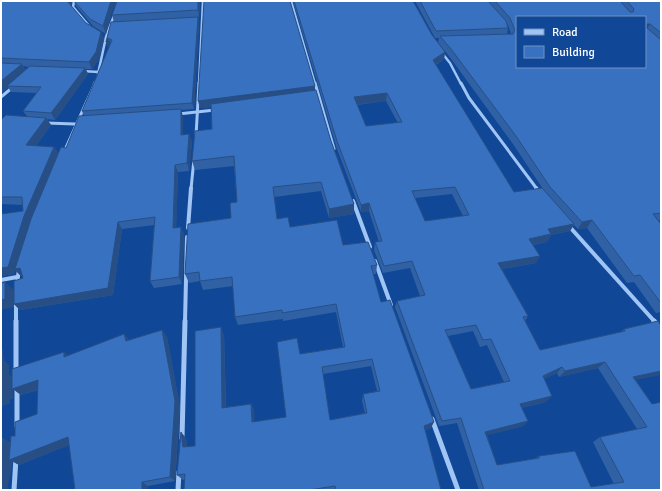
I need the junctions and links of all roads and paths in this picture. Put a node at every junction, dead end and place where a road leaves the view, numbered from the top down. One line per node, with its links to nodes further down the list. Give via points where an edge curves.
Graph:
1 (74, 1): 7 (street, via 74,7)
2 (203, 1): 18 (street)
3 (291, 1): 14 (street)
4 (115, 11): 5 (street)
5 (110, 25): 6 (street); 9 (street)
6 (118, 25)
7 (96, 31)
8 (101, 34): 9 (street)
9 (106, 36): 12 (street)
10 (437, 47): 28 (street, via 450,63 469,98)
11 (77, 71): 12 (street)
12 (99, 72): 22 (street)
13 (18, 82): 15 (street)
14 (318, 96): 16 (street); 25 (street)
15 (1, 97)
16 (311, 97)
17 (220, 110): 18 (street)
18 (197, 113): 19 (street); 23 (street)
19 (175, 114)
20 (84, 121): 22 (street)
21 (40, 122): 22 (street)
22 (76, 123): 26 (street)
23 (195, 144)
24 (194, 152): 43 (street, via 186,254)
25 (337, 157)
26 (60, 160)
27 (350, 193): 30 (street)
28 (546, 199)
29 (566, 222): 38 (street)
30 (371, 251)
31 (374, 258): 37 (street)
32 (20, 264): 33 (street)
33 (17, 277): 34 (street); 35 (street)
34 (1, 280)
35 (17, 291)
36 (16, 298): 39 (street)
37 (393, 310)
38 (661, 329)
39 (16, 375)
40 (17, 383): 42 (street)
41 (431, 415): 48 (street)
42 (17, 430)
43 (181, 444)
44 (16, 453): 46 (street)
45 (180, 467): 47 (street)
46 (14, 490)
47 (178, 490)
48 (458, 490)

